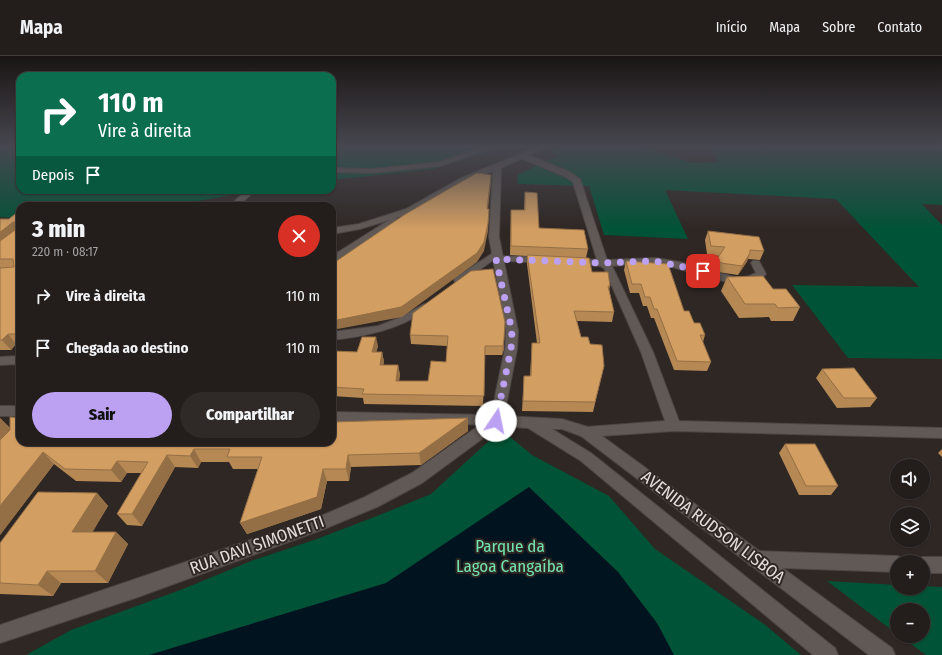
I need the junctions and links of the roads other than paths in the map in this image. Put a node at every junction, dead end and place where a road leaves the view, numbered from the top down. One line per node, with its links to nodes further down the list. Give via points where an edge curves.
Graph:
1 (479, 174): 6 (street)
2 (496, 174): 8 (street, via 494,199)
3 (567, 174): 12 (street, via 577,181)
4 (248, 194): 5 (street)
5 (238, 202)
6 (409, 211): 7 (street); 9 (street)
7 (336, 231)
8 (496, 256): 10 (street); 14 (street); 22 (street, via 512,331 511,349)
9 (336, 257)
10 (552, 260)
11 (567, 261): 12 (street)
12 (603, 263): 13 (street, via 655,261 738,281 752,279 761,274); 24 (street, via 608,267 647,352)
13 (756, 263)
14 (450, 287)
15 (434, 298): 16 (street, via 407,320 396,325 371,332)
16 (336, 336)
17 (16, 360): 18 (street)
18 (0, 361)
19 (0, 411): 20 (street)
20 (16, 411)
21 (336, 417): 22 (street, AVENIDA RUDSON LISBOA, via 465,418)
22 (496, 421): 23 (street, AVENIDA RUDSON LISBOA); 31 (street, RUA DAVI SIMONETTI, via 416,478 371,502 324,522)
23 (532, 423): 25 (street, AVENIDA RUDSON LISBOA, via 562,424); 32 (street, AVENIDA RUDSON LISBOA, via 586,457)
24 (674, 426): 25 (street); 26 (street)
25 (586, 432): 27 (street, AVENIDA RUDSON LISBOA)
26 (942, 433)
27 (754, 559): 28 (street); 33 (street, AVENIDA RUDSON LISBOA)
28 (890, 564)
29 (930, 565): 30 (street)
30 (942, 565)
31 (0, 634)
32 (828, 655)
33 (885, 655)

